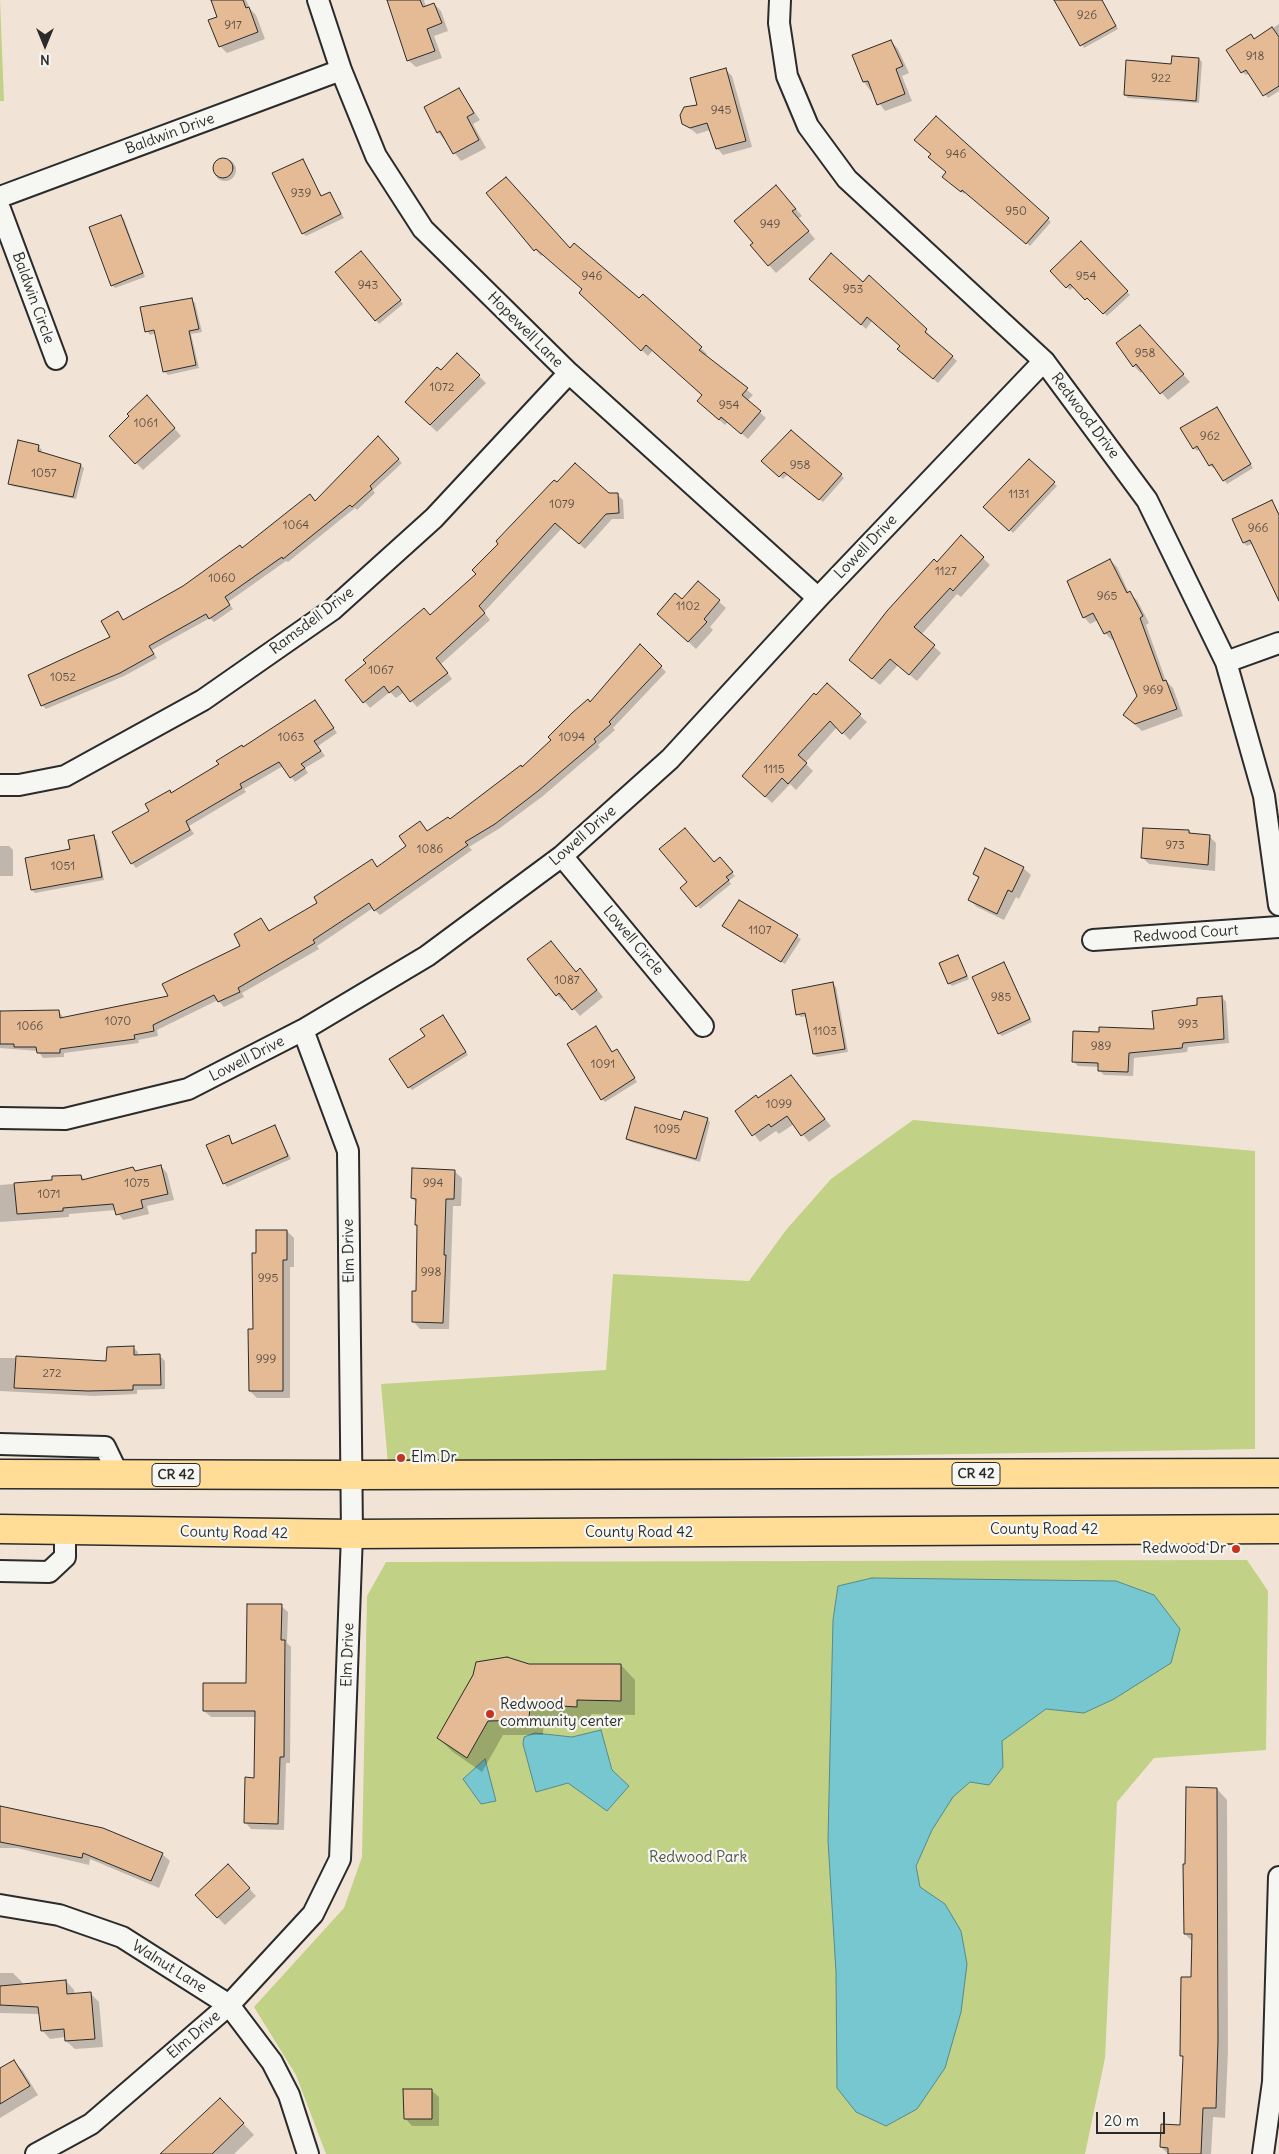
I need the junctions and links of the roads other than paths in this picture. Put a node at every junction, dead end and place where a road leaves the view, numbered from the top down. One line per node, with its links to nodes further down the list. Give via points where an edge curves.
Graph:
1 (318, 0): 3 (street, Hopewell Lane)
2 (780, 0): 7 (street, Redwood Drive, via 778,23 787,76 808,126 847,179)
3 (340, 70): 4 (street, Baldwin Drive); 8 (street, Hopewell Lane, via 376,156 423,229)
4 (0, 197)
5 (0, 209): 6 (street, Baldwin Circle)
6 (56, 359)
7 (1044, 361): 9 (street, Lowell Drive); 11 (street, Redwood Drive, via 1148,500)
8 (569, 373): 9 (street, Hopewell Lane); 12 (street, Ramsdell Drive, via 434,518 332,610 203,700 65,776 19,785)
9 (818, 598): 13 (street, Lowell Drive, via 670,759)
10 (1279, 643): 11 (street)
11 (1226, 662): 14 (street, Redwood Drive, via 1264,796)
12 (0, 785)
13 (562, 856): 17 (street, Lowell Circle); 18 (street, Lowell Drive, via 427,956)
14 (1279, 905)
15 (1279, 928): 16 (street, Redwood Court)
16 (1094, 940)
17 (703, 1026)
18 (303, 1030): 19 (street, Lowell Drive, via 188,1089 65,1119); 24 (street, Elm Drive, via 348,1151)
19 (0, 1118)
20 (0, 1444): 23 (street, via 105,1448)
21 (1279, 1473): 24 (highway, CR 42)
22 (0, 1474): 23 (highway, CR 42)
23 (118, 1474): 24 (highway, CR 42)
24 (352, 1476): 28 (street, Elm Drive)
25 (0, 1529): 27 (highway, County Road 42)
26 (1279, 1529): 28 (highway, County Road 42)
27 (66, 1530): 28 (highway, County Road 42); 29 (street, via 65,1557 49,1572)
28 (352, 1534): 32 (street, Elm Drive, via 340,1859 313,1914)
29 (0, 1571)
30 (1279, 1877): 35 (street, via 1273,2082)
31 (0, 1905): 32 (street, Walnut Lane, via 60,1915 122,1937)
32 (229, 2005): 33 (street, Elm Drive, via 91,2124); 34 (street, Walnut Lane, via 272,2062 289,2095)
33 (36, 2154)
34 (308, 2154)
35 (1263, 2154)

